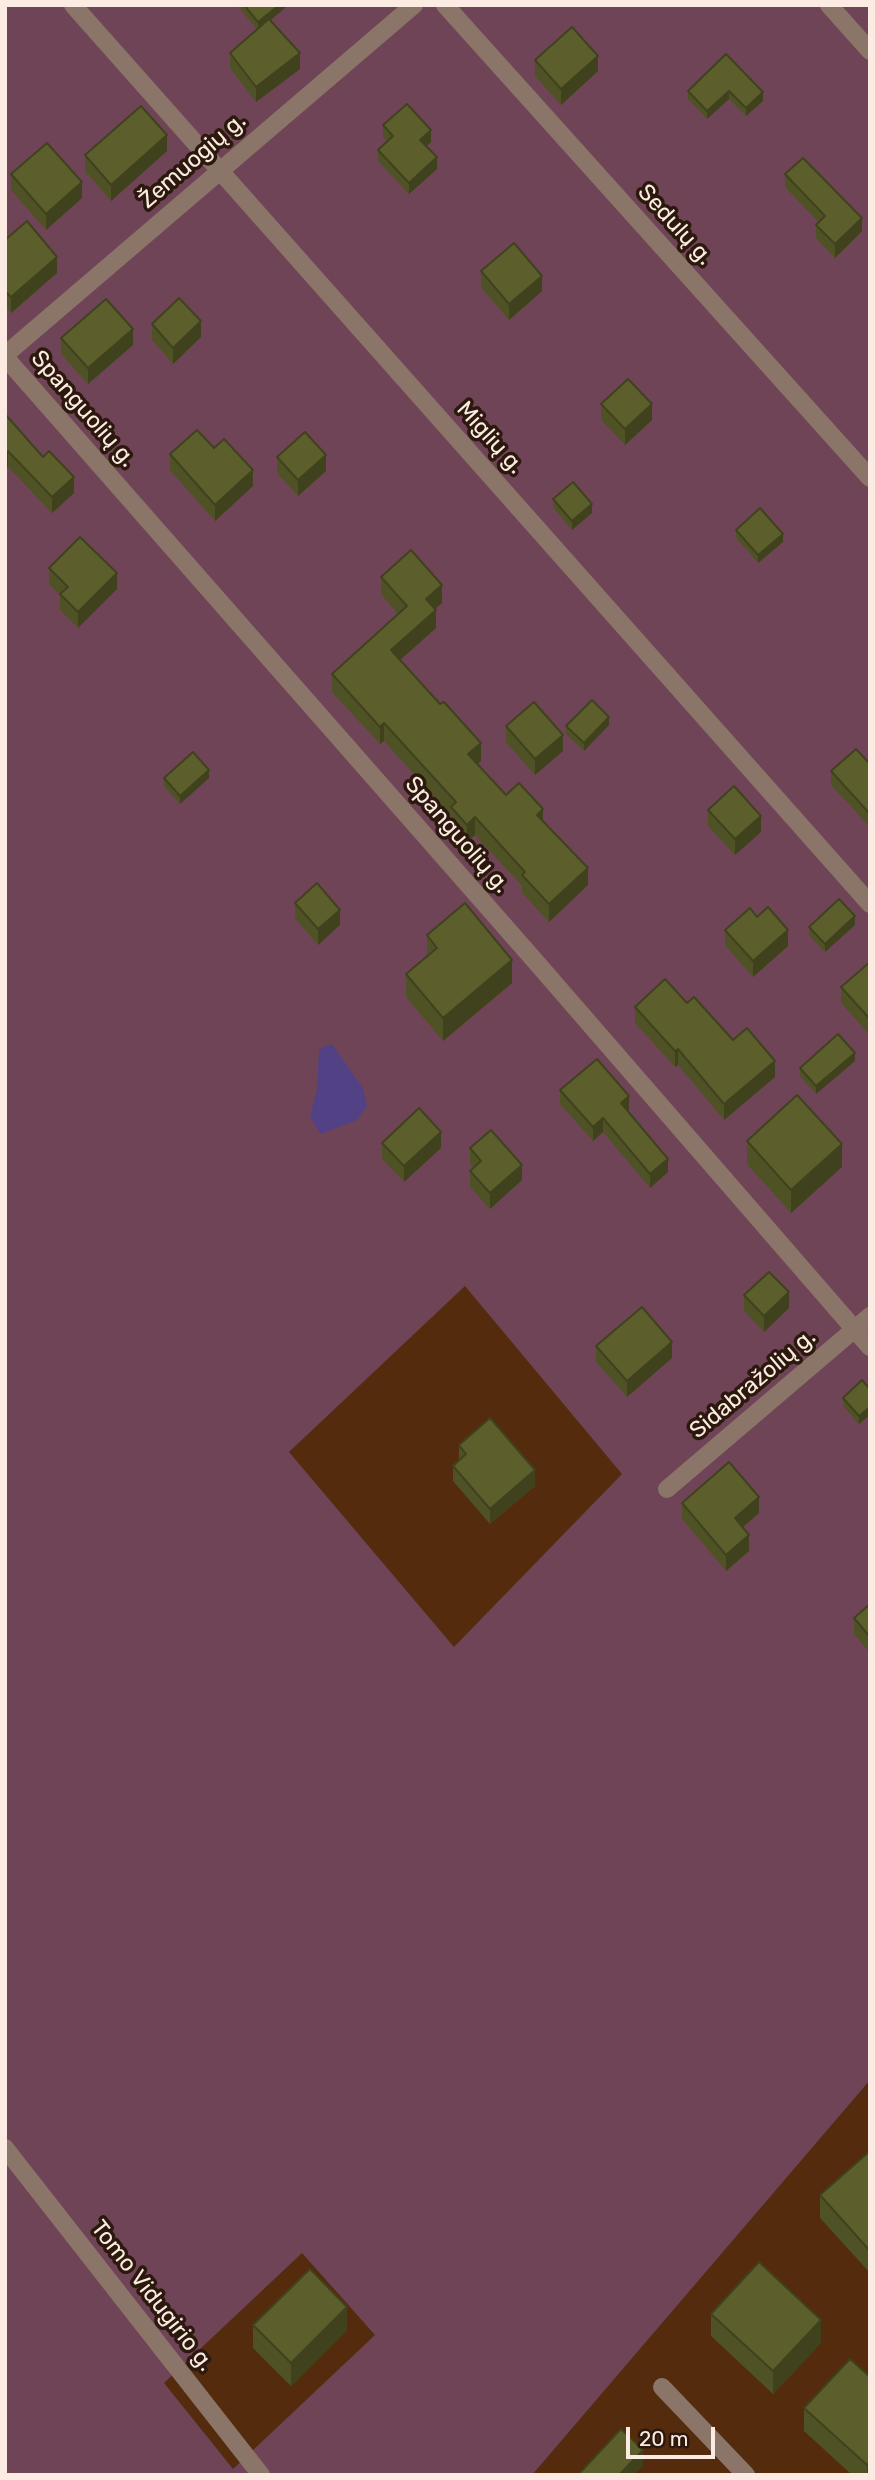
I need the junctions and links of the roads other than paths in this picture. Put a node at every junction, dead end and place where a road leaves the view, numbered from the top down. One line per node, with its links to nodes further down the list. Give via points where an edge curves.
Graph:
1 (73, 5): 6 (street, Miglių g.)
2 (414, 5): 6 (street, Žemuogių g.)
3 (444, 5): 8 (street, Sedulų g.)
4 (829, 5): 5 (street)
5 (870, 51)
6 (220, 171): 7 (street, Žemuogių g.); 9 (street, Miglių g.)
7 (5, 356): 11 (street, Spanguolių g.)
8 (870, 478)
9 (870, 904)
10 (870, 1317): 11 (street, Sidabražolių g.)
11 (855, 1329): 12 (street, Spanguolių g.); 13 (street, Sidabražolių g.)
12 (870, 1347)
13 (667, 1489)
14 (5, 2148): 16 (street, Tomo Vidugirio g.)
15 (662, 2387): 17 (street)
16 (261, 2475)
17 (746, 2475)

